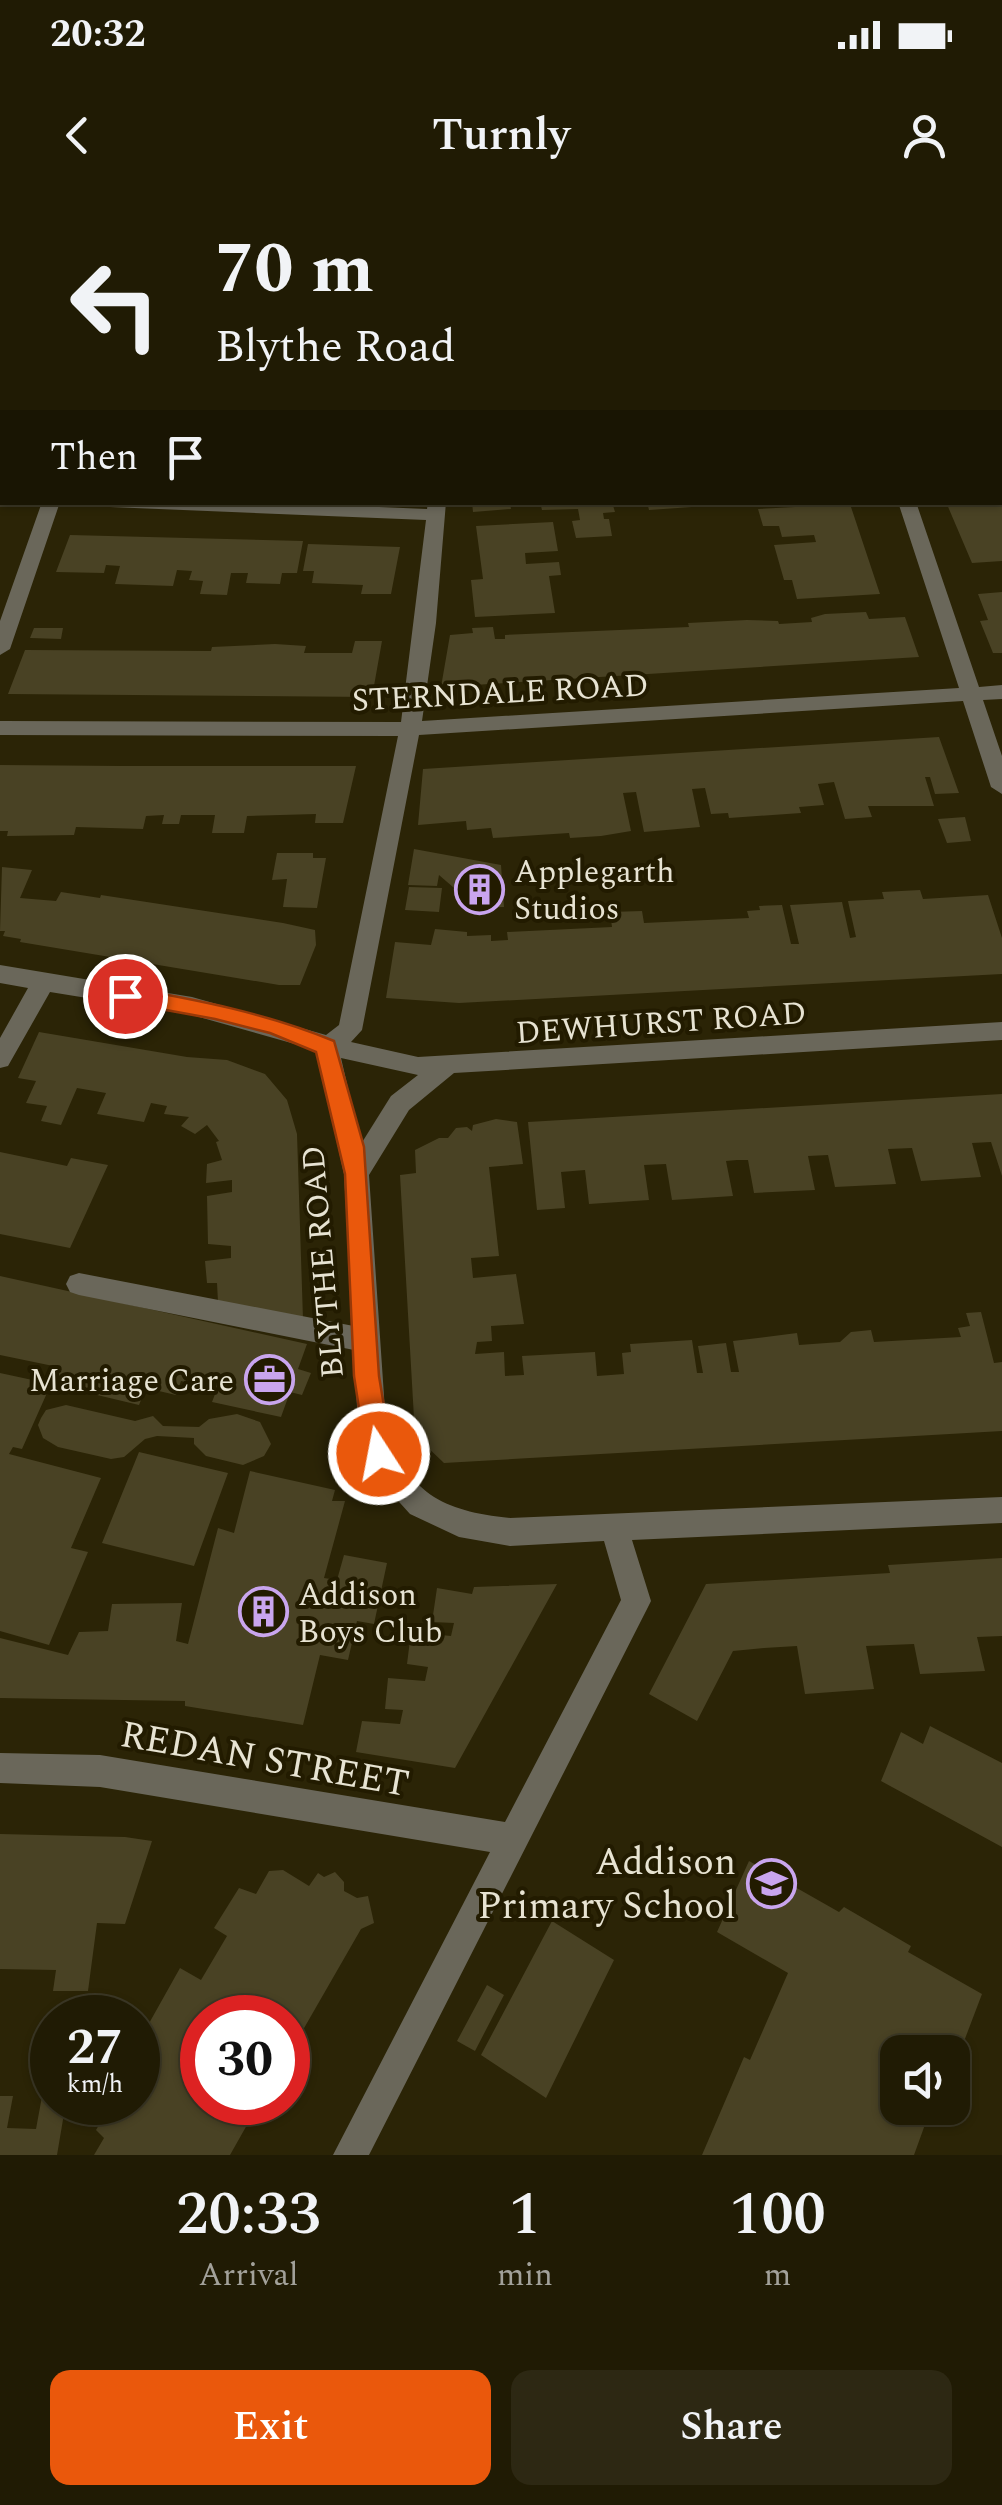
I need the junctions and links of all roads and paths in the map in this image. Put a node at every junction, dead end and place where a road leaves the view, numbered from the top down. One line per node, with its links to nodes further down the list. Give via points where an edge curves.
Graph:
1 (50, 505): 5 (street)
2 (250, 505): 4 (street)
3 (908, 505): 7 (street)
4 (436, 509): 9 (street)
5 (0, 648)
6 (1002, 692): 7 (street, STERNDALE ROAD)
7 (968, 694): 9 (street, STERNDALE ROAD); 10 (street)
8 (0, 728): 9 (street, STERNDALE ROAD)
9 (410, 730): 14 (street, via 350,1030)
10 (1002, 788)
11 (0, 974): 12 (street)
12 (43, 983): 14 (street, via 215,1011); 15 (street)
13 (1002, 1031): 16 (street, DEWHURST ROAD)
14 (327, 1047): 16 (street, DEWHURST ROAD, via 369,1060); 17 (street, BLYTHE ROAD)
15 (0, 1059)
16 (445, 1068): 17 (street, via 400,1102)
17 (356, 1174): 19 (street, BLYTHE ROAD)
18 (79, 1284): 19 (street)
19 (364, 1340): 21 (street, BLYTHE ROAD, via 379,1454 394,1482 416,1502 456,1525 481,1530)
20 (1002, 1510): 21 (street, BLYTHE ROAD)
21 (614, 1526): 23 (street, via 636,1601)
22 (0, 1768): 23 (street, REDAN STREET, via 100,1771)
23 (515, 1840): 24 (street)
24 (350, 2155)

